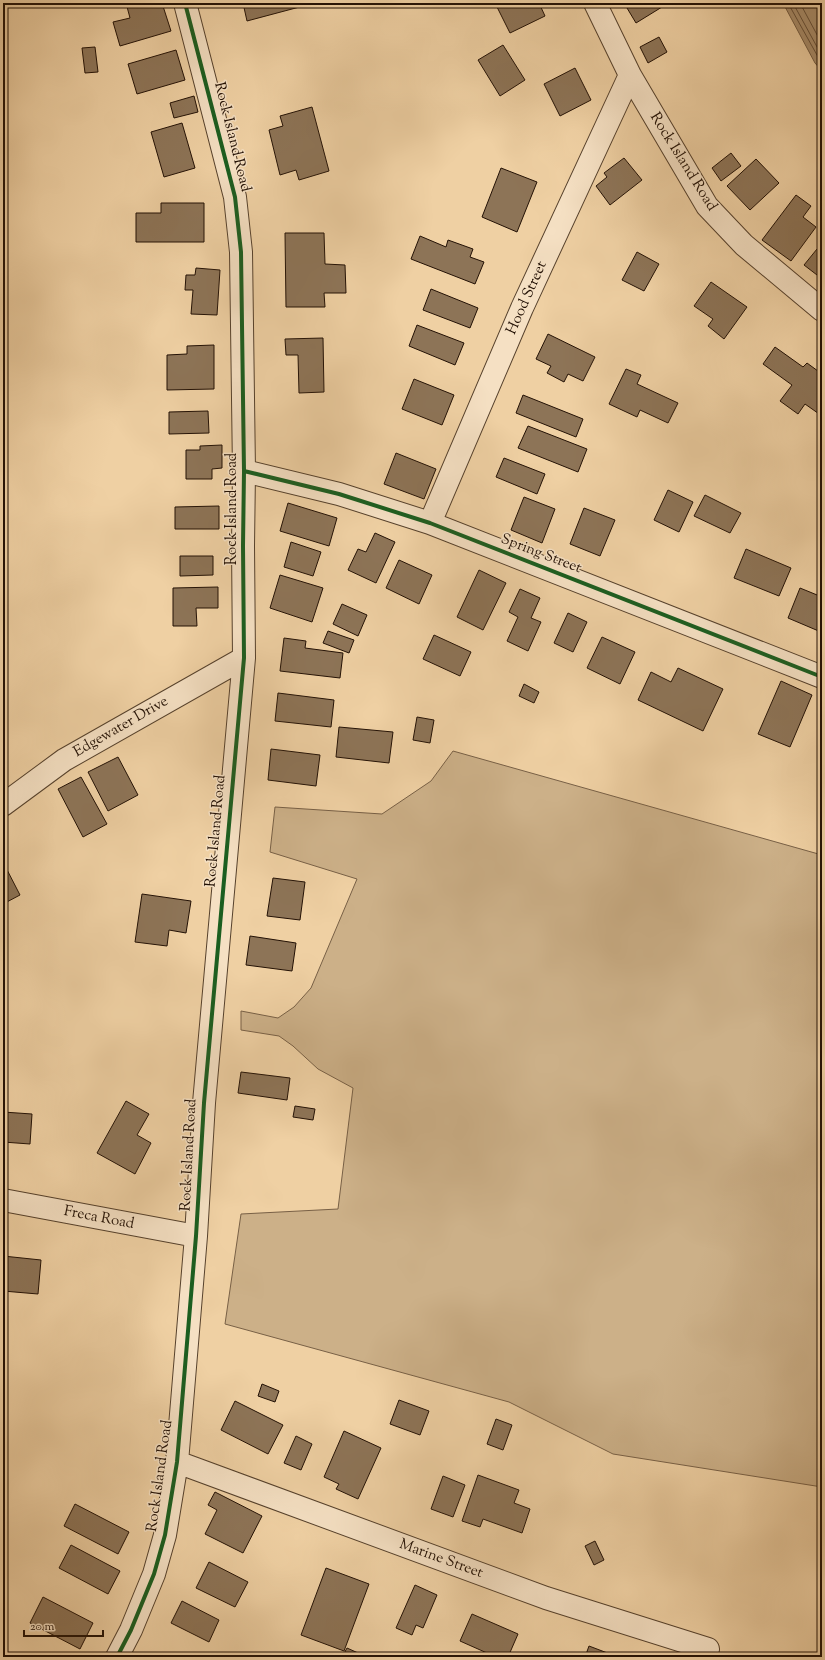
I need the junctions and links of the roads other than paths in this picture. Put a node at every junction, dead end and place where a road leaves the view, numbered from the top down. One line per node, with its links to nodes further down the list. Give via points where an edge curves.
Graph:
1 (185, 3): 5 (street, Rock Island Road, via 235,197 241,252)
2 (595, 3): 3 (street, Rock Island Road)
3 (630, 76): 4 (street, Rock Island Road, via 708,206 744,245); 6 (street, Hood Street, via 522,308)
4 (822, 310)
5 (244, 471): 6 (street, Spring Street, via 339,494); 7 (street, Rock Island Road)
6 (430, 523): 8 (street, Spring Street)
7 (244, 658): 9 (street, Edgewater Drive, via 64,760); 11 (street, Rock Island Road, via 204,1103)
8 (822, 677)
9 (3, 805)
10 (3, 1200): 11 (street, Freca Road)
11 (196, 1236): 12 (street, Rock Island Road)
12 (177, 1462): 13 (street, Marine Street, via 546,1598); 14 (street, Rock Island Road, via 154,1574)
13 (706, 1653)
14 (117, 1657)

